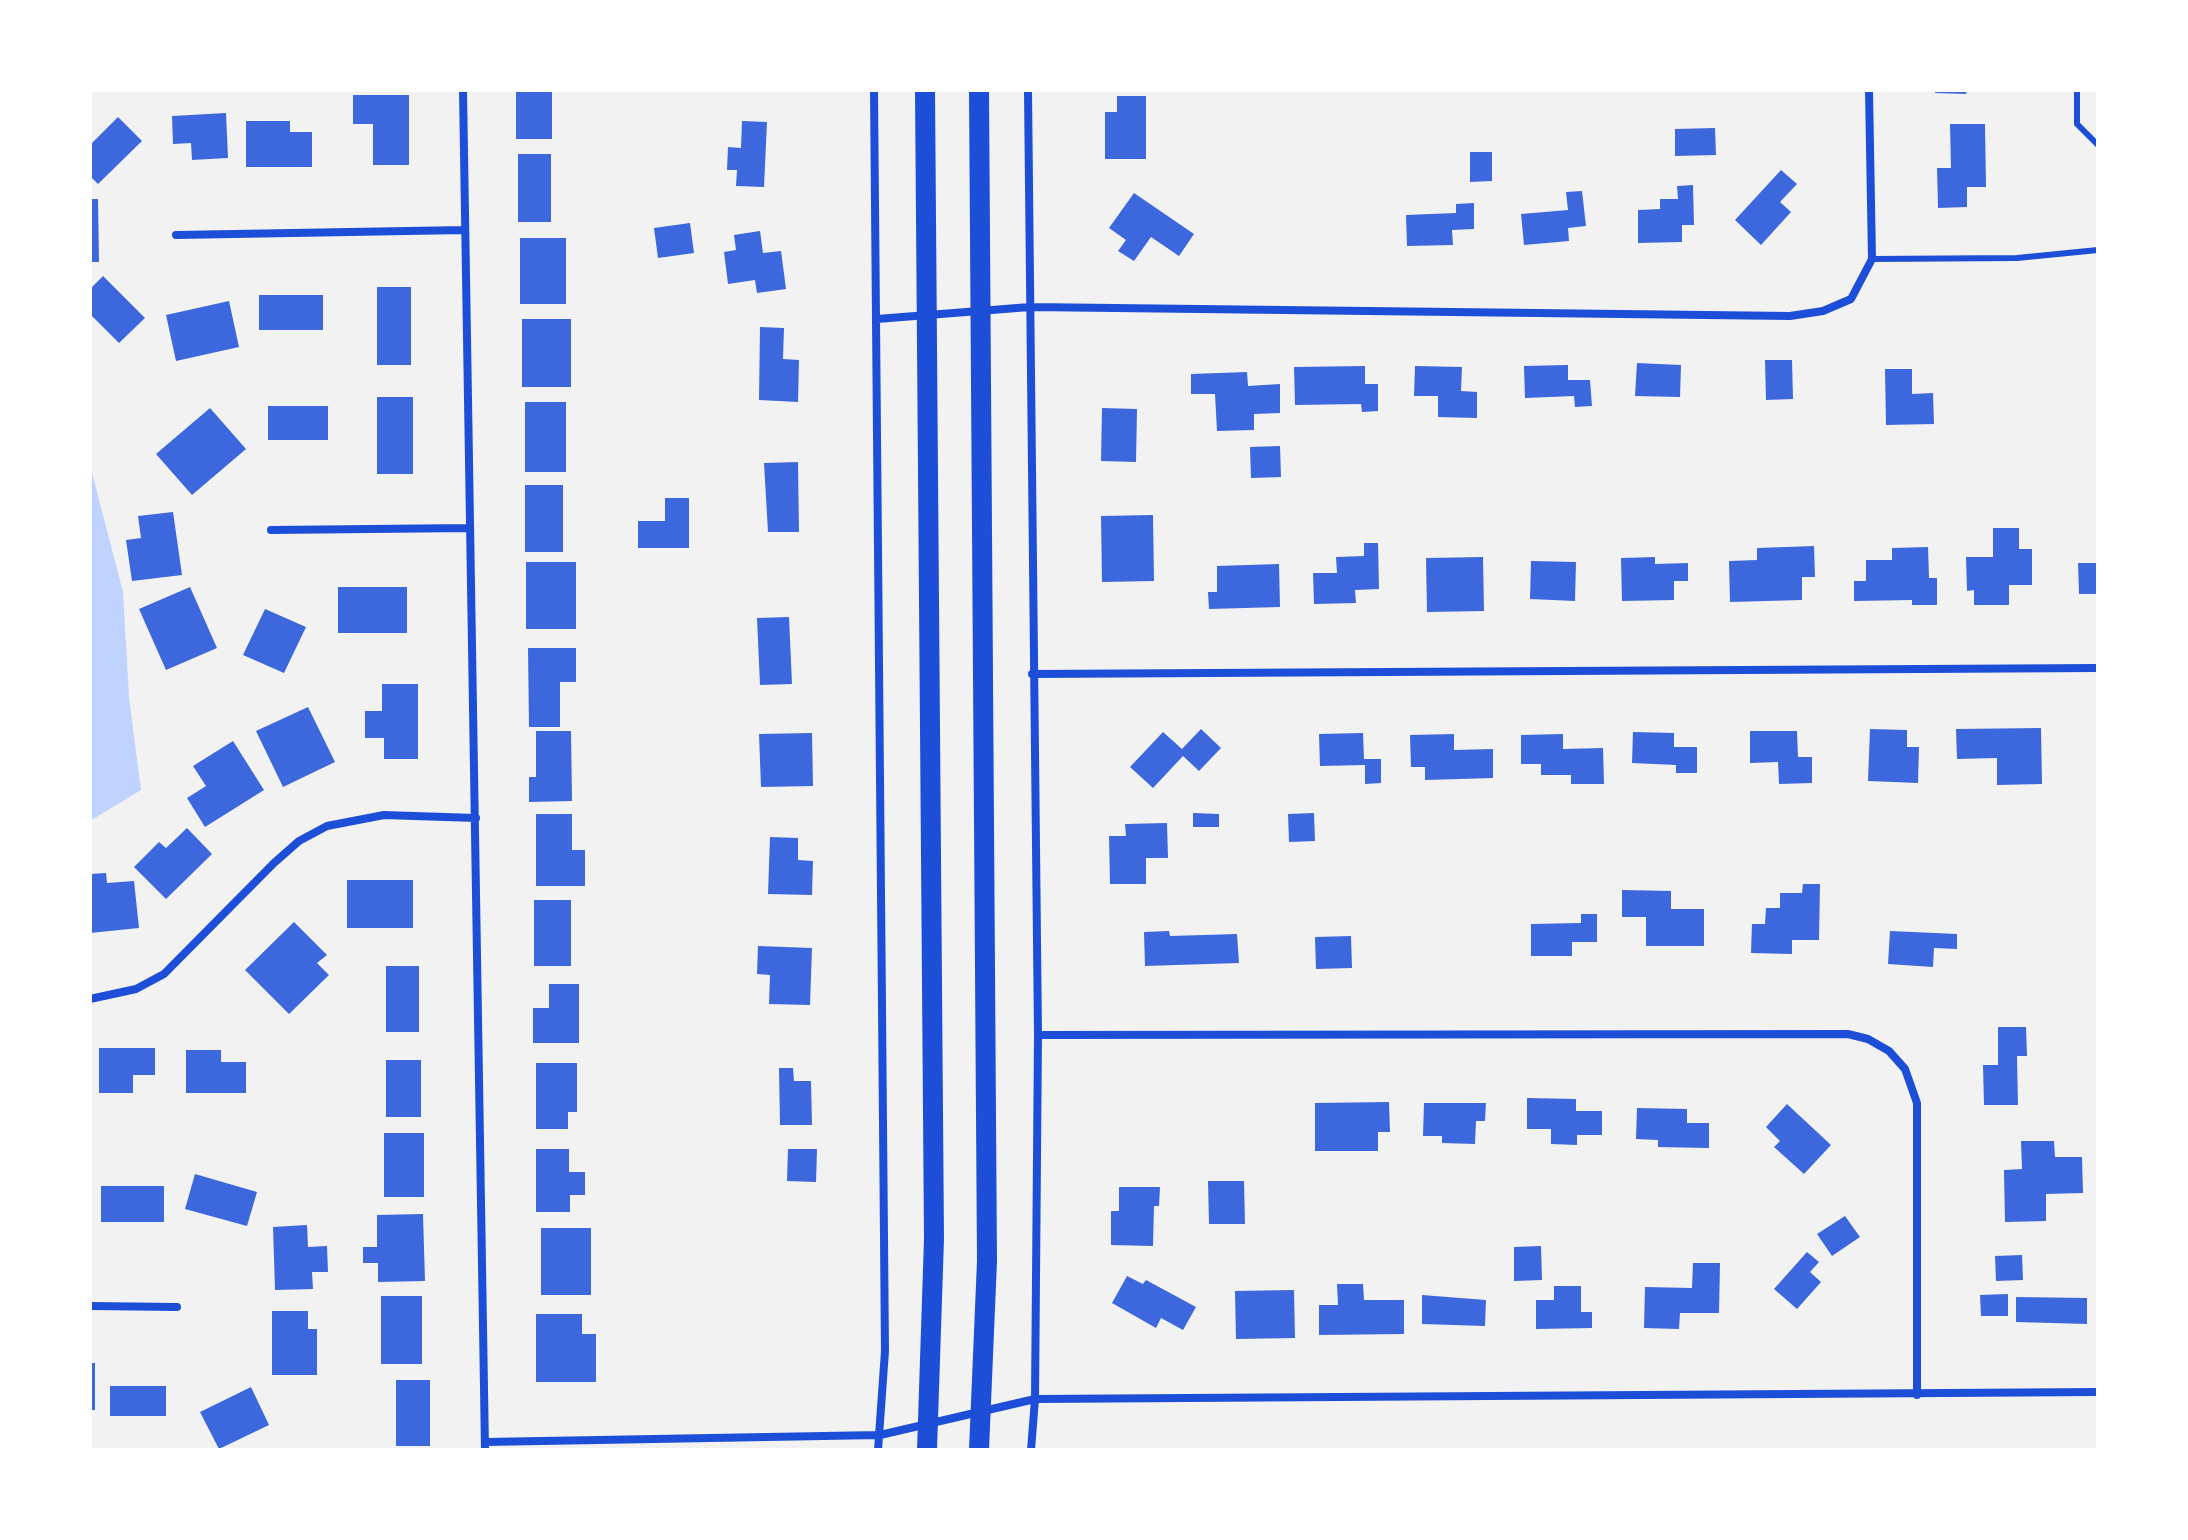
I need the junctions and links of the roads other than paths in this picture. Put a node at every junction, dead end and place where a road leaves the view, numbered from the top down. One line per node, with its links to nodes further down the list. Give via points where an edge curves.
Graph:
1 (463, 90): 9 (street)
2 (874, 90): 16 (street)
3 (925, 90): 15 (highway)
4 (979, 90): 14 (highway)
5 (1028, 90): 13 (street)
6 (1869, 90): 12 (street)
7 (2077, 90): 8 (lane, via 2077,124)
8 (2098, 145)
9 (465, 230): 10 (street); 17 (street)
10 (176, 235)
11 (2098, 250): 12 (lane, via 2017,258)
12 (1872, 259): 13 (street, via 1851,299 1823,311 1790,316)
13 (1030, 307): 14 (street); 20 (street)
14 (981, 311): 15 (street); 29 (highway, via 987,1261)
15 (927, 315): 16 (street); 30 (highway, via 934,1223)
16 (877, 319): 31 (street, via 885,1351)
17 (470, 528): 18 (street); 21 (street)
18 (271, 530)
19 (2098, 668): 20 (street)
20 (1032, 674): 23 (street)
21 (476, 818): 22 (street, via 384,815 327,826 274,863 164,974 136,989); 32 (street)
22 (90, 999)
23 (1038, 1035): 27 (street, via 1848,1034 1868,1039 1905,1069 1917,1103); 28 (street)
24 (90, 1306): 25 (street)
25 (177, 1307)
26 (2098, 1392): 27 (street)
27 (1917, 1395): 28 (street)
28 (1035, 1399): 29 (street); 36 (street)
29 (983, 1411): 30 (street); 35 (highway)
30 (929, 1422): 31 (street); 34 (highway)
31 (880, 1435): 32 (street); 33 (street)
32 (485, 1446)
33 (878, 1450)
34 (927, 1450)
35 (979, 1450)
36 (1031, 1450)

